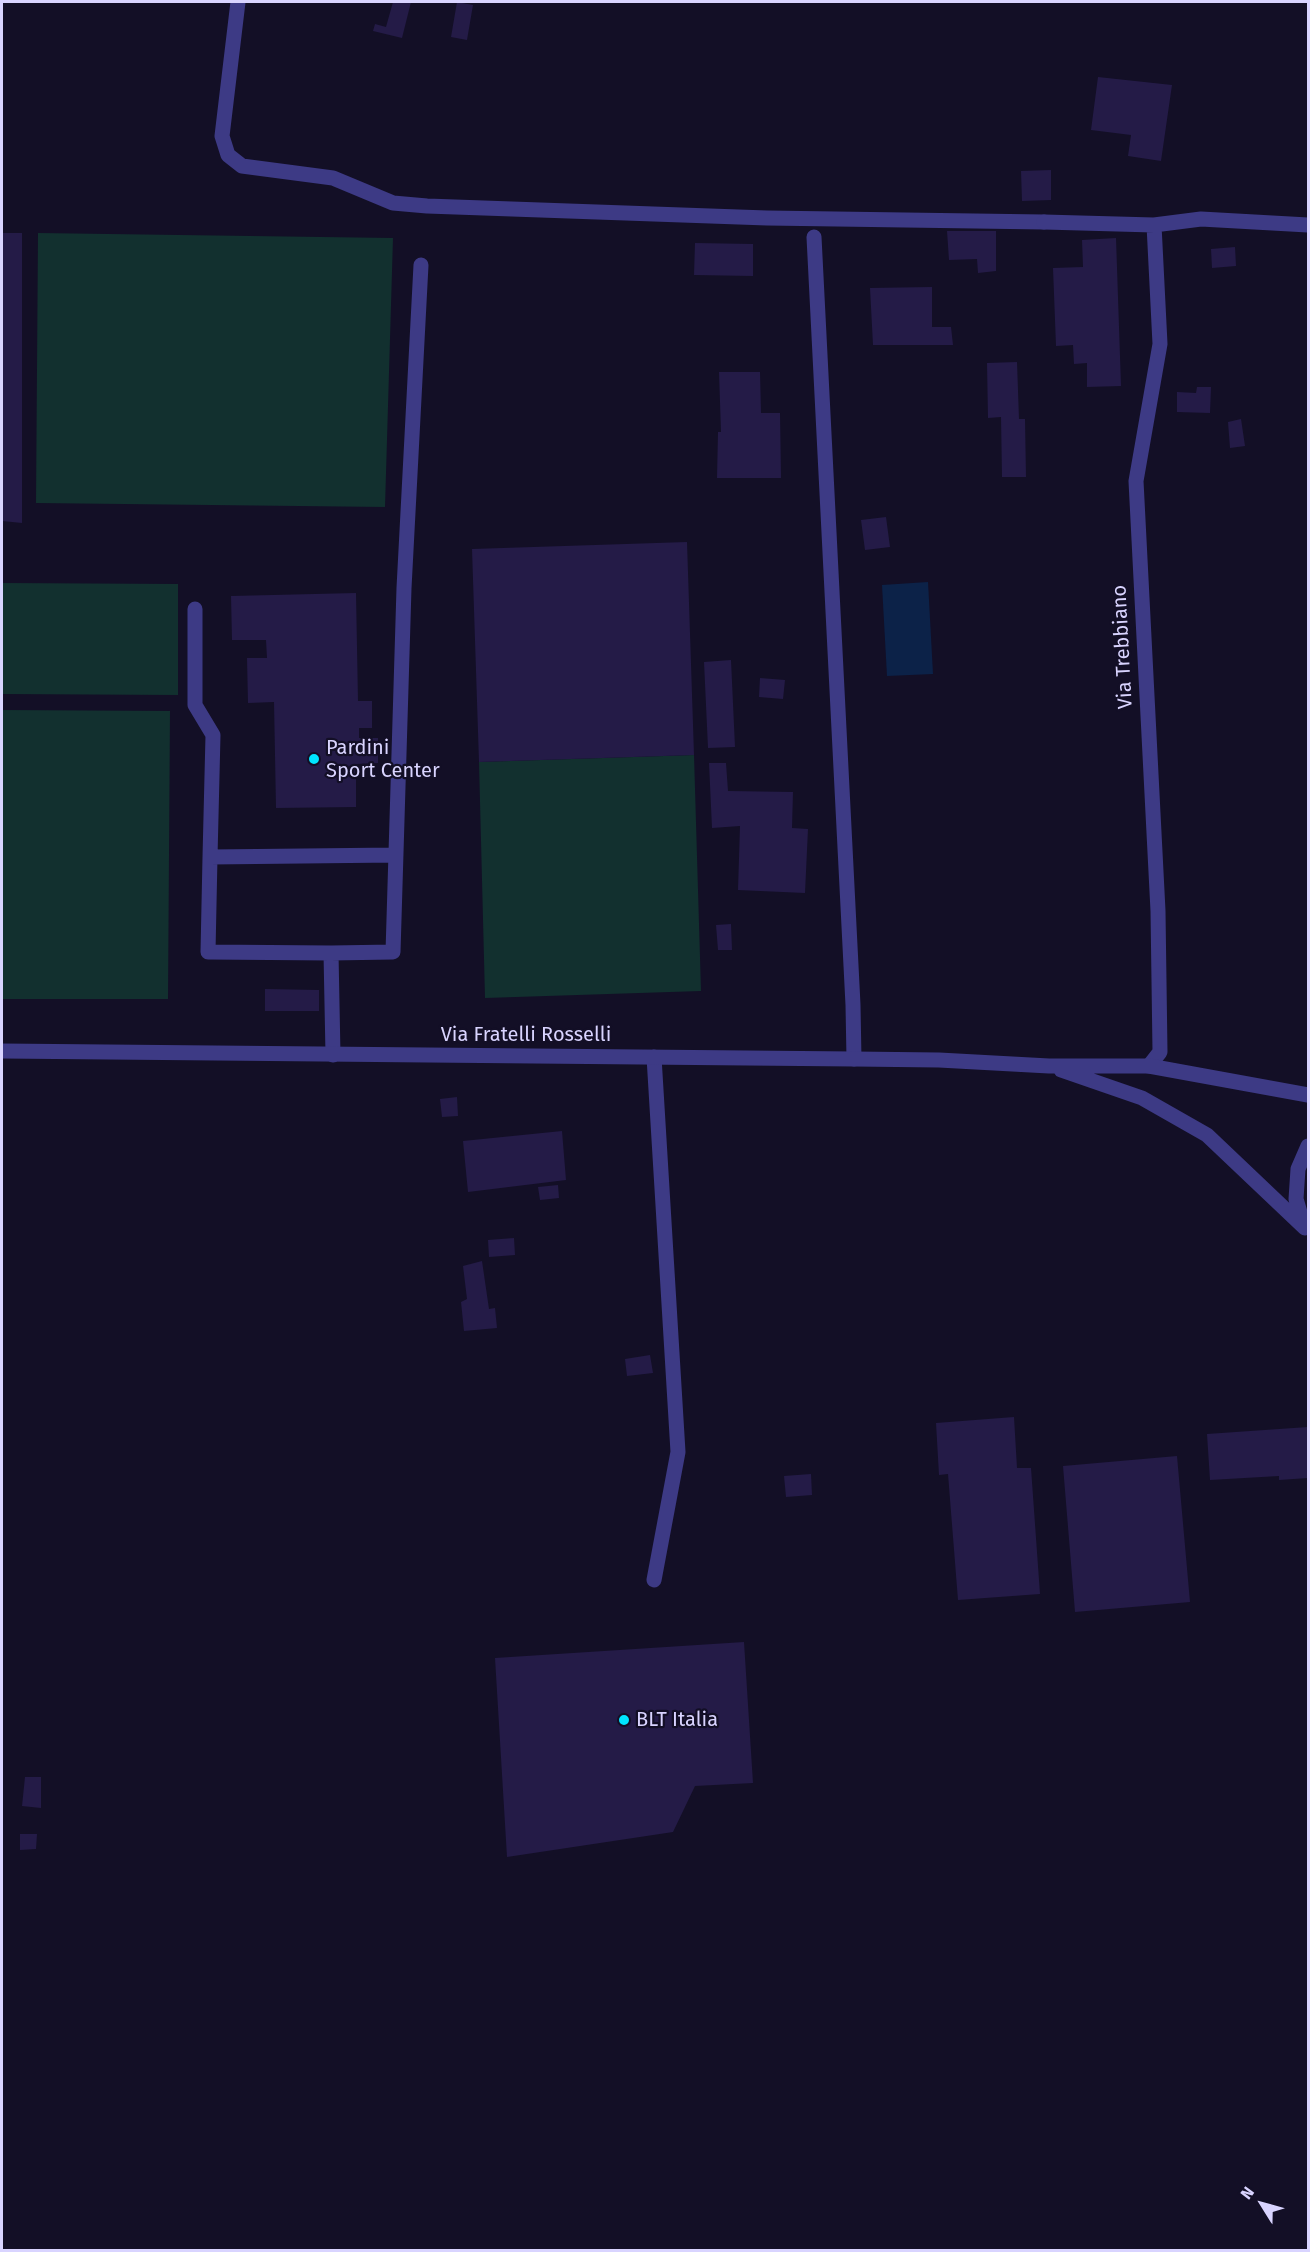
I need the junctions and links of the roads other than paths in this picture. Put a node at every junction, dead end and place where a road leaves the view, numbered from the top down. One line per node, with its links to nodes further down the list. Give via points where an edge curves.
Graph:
1 (238, 2): 2 (street, via 222,136 228,155 242,166 333,178 393,203 767,218)
2 (1154, 225): 3 (street, via 1202,219); 15 (street, Via Trebbiano, via 1160,344 1136,481 1158,922 1160,1052)
3 (1308, 225)
4 (814, 237): 13 (street)
5 (421, 265): 7 (street, via 404,588)
6 (195, 609): 8 (street, via 195,705 213,735)
7 (396, 855): 8 (street); 9 (street, via 393,952)
8 (210, 857): 9 (street, via 208,952)
9 (331, 953): 11 (street)
10 (2, 1051): 11 (street, Via Fratelli Rosselli)
11 (333, 1055): 12 (street, Via Fratelli Rosselli)
12 (654, 1057): 13 (street, Via Fratelli Rosselli); 19 (street, via 678,1452)
13 (854, 1059): 14 (street, Via Fratelli Rosselli)
14 (1049, 1066): 15 (street, Via Fratelli Rosselli); 18 (street, Via Fratelli Rosselli, via 1142,1098 1207,1135)
15 (1149, 1066): 16 (street, Via Fratelli Rosselli)
16 (1308, 1095)
17 (1308, 1146): 18 (street, via 1298,1168 1296,1199)
18 (1307, 1231)
19 (654, 1580)

